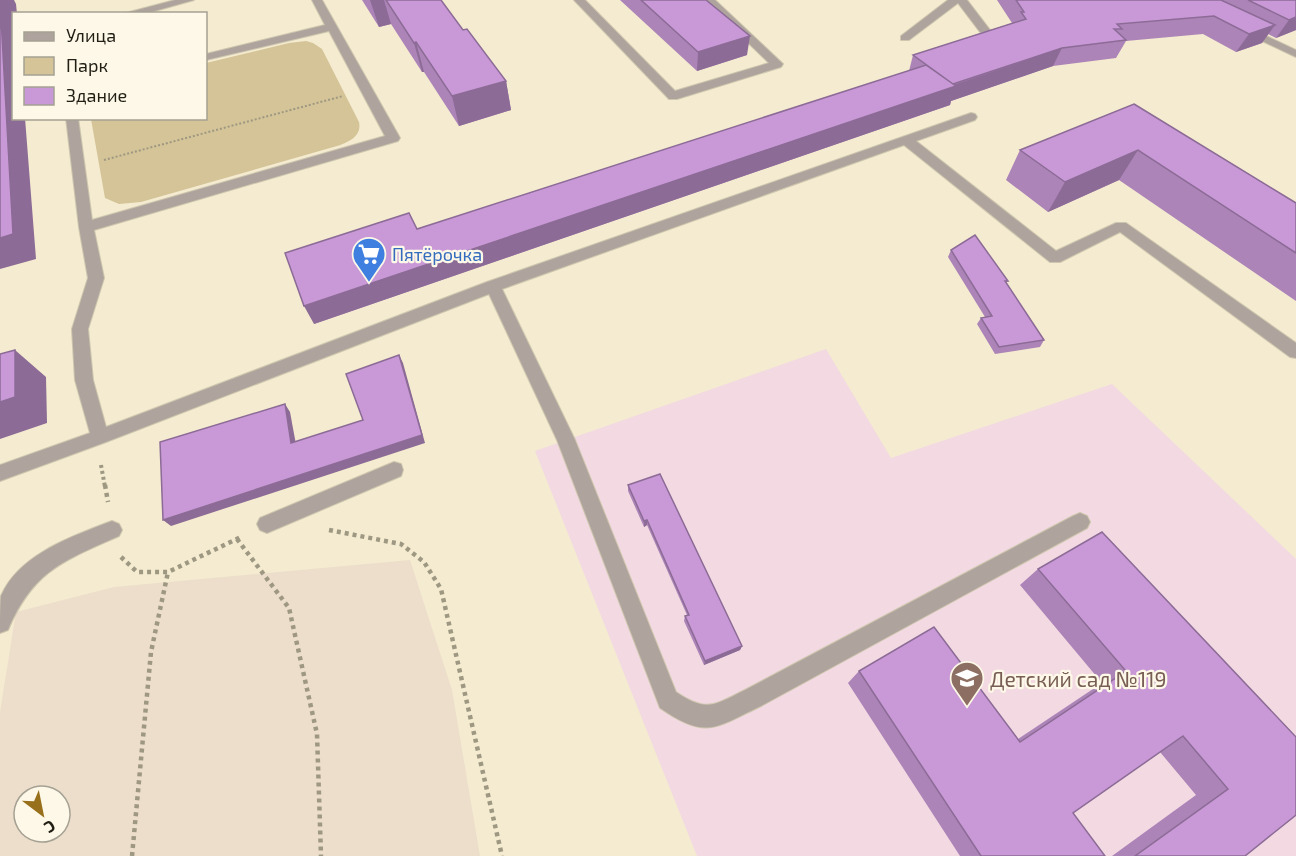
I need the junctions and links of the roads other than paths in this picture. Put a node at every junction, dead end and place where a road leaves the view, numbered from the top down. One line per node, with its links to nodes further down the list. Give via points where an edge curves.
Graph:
1 (189, 0): 7 (street)
2 (317, 0): 9 (street)
3 (579, 0): 4 (street, via 673,96 777,64)
4 (709, 0)
5 (955, 0): 11 (street)
6 (962, 0): 10 (street)
7 (136, 12)
8 (1228, 20): 12 (street)
9 (332, 27): 13 (street); 17 (street, via 393,138)
10 (984, 30)
11 (905, 38)
12 (1296, 54)
13 (207, 57)
14 (971, 117): 16 (street)
15 (72, 120): 17 (street)
16 (906, 140): 18 (street); 19 (street, via 1055,258 1121,226)
17 (86, 227): 20 (street, via 96,278 80,329 84,380)
18 (494, 286): 20 (street); 23 (street, via 566,440 668,700 690,715 715,716 753,698)
19 (1296, 352)
20 (100, 437): 22 (street)
21 (394, 470): 24 (street)
22 (0, 473)
23 (1080, 522)
24 (267, 524)
25 (112, 530): 26 (street, via 52,556 25,576)
26 (0, 623)

